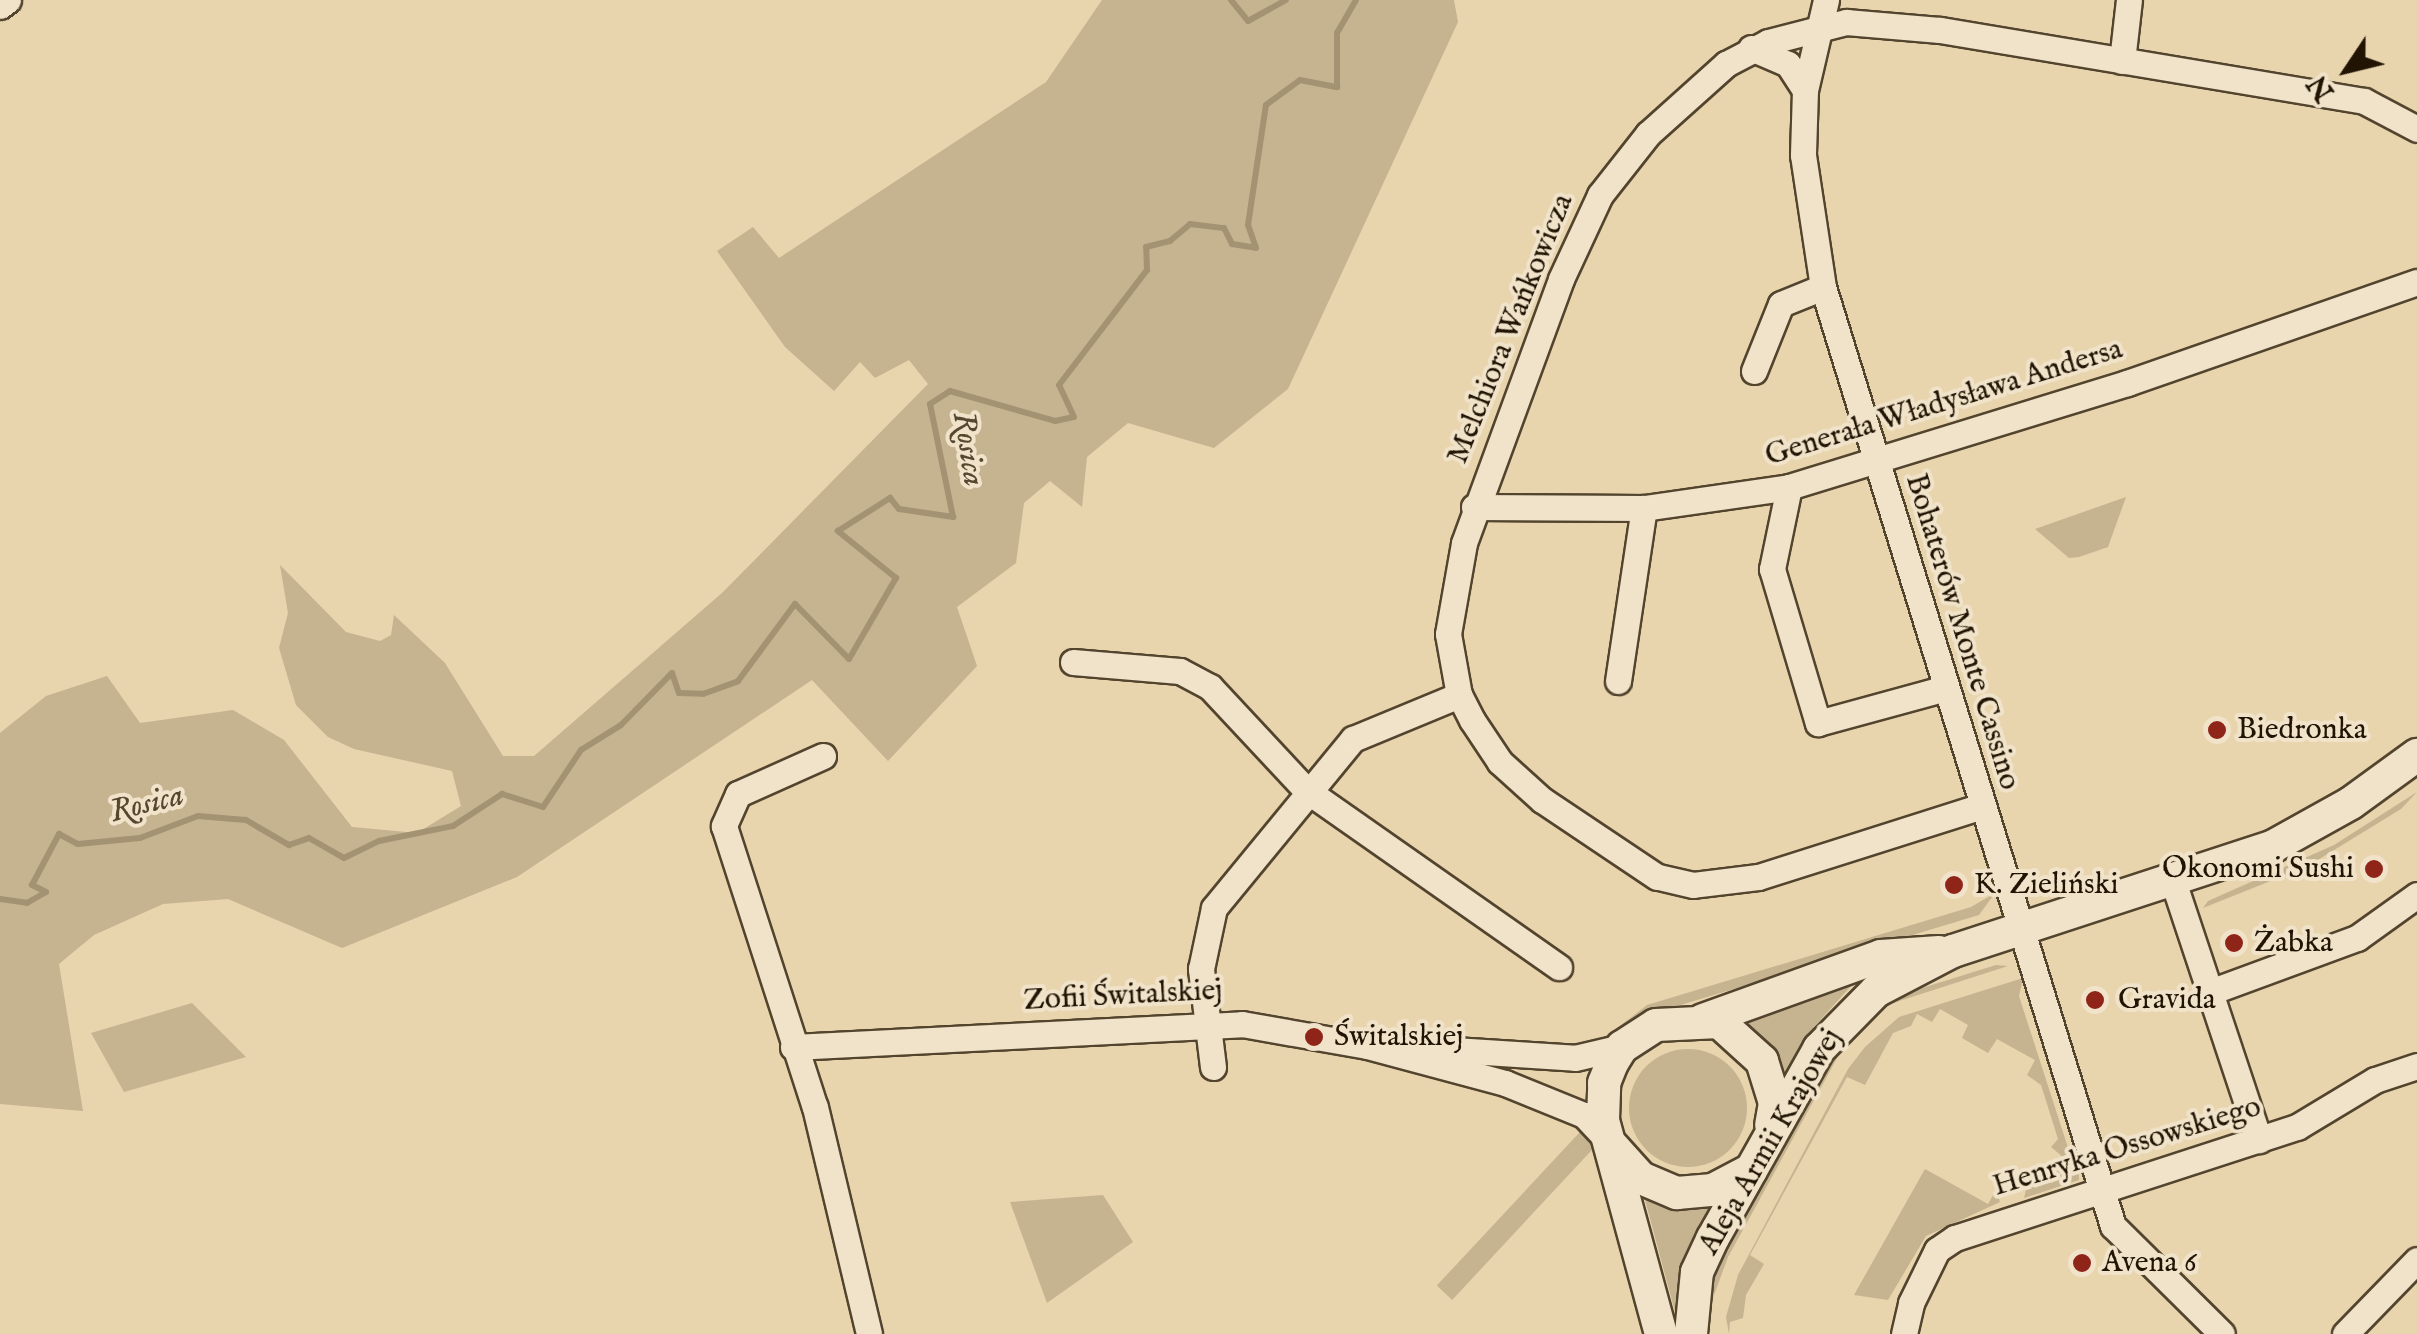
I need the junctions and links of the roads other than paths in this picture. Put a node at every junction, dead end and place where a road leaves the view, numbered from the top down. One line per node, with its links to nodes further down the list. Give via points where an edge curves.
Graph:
1 (8, 0): 3 (street)
2 (2130, 0): 6 (street)
3 (0, 6)
4 (1823, 12): 5 (street, Melchiora Wańkowicza); 6 (street, Melchiora Wańkowicza); 7 (street, Bohaterów Monte Cassino)
5 (1752, 48): 7 (street, via 1788,64); 14 (street, Melchiora Wańkowicza, via 1673,109 1600,195)
6 (2122, 61): 8 (street, Melchiora Wańkowicza, via 2364,102)
7 (1805, 90): 10 (street, Bohaterów Monte Cassino, via 1804,196)
8 (2417, 129)
9 (2417, 282): 12 (street, Generała Władysława Andersa, via 2127,383)
10 (1823, 287): 11 (street, via 1781,304); 12 (street, Bohaterów Monte Cassino)
11 (1754, 370)
12 (1873, 458): 13 (street, Generała Władysława Andersa); 18 (street, Bohaterów Monte Cassino)
13 (1789, 487): 15 (street, Generała Władysława Andersa); 18 (street, via 1772,569 1818,723)
14 (1474, 507): 15 (street, Generała Władysława Andersa); 19 (street, Melchiora Wańkowicza, via 1450,619)
15 (1644, 508): 17 (street)
16 (1073, 662): 22 (street, via 1180,671 1210,687)
17 (1618, 681)
18 (1946, 688): 23 (street, Bohaterów Monte Cassino)
19 (1459, 696): 22 (street, via 1354,738); 23 (street, Melchiora Wańkowicza, via 1519,782 1656,877 1693,885 1758,877)
20 (2417, 755): 24 (street, Aleja Armii Krajowej, via 2308,828)
21 (822, 756): 33 (street, via 738,794 724,826)
22 (1306, 790): 28 (street); 31 (street, via 1214,908 1202,969)
23 (1982, 806): 26 (street, Bohaterów Monte Cassino)
24 (2174, 884): 26 (street, Aleja Armii Krajowej); 29 (street)
25 (2417, 895): 29 (street, via 2357,938)
26 (2020, 930): 27 (street, Aleja Armii Krajowej); 41 (street, Bohaterów Monte Cassino)
27 (1953, 951): 30 (street, Aleja Armii Krajowej, via 1881,956); 37 (street, Aleja Armii Krajowej, via 1847,1014)
28 (1559, 967)
29 (2210, 992): 38 (street)
30 (1703, 1020): 34 (street, via 1656,1025); 37 (street, via 1736,1031 1762,1061 1775,1102)
31 (1208, 1022): 32 (street, Zofii Świtalskiej); 33 (street, Zofii Świtalskiej); 36 (street)
32 (1367, 1046): 34 (street, via 1575,1058); 39 (street, Zofii Świtalskiej, via 1564,1105 1584,1115)
33 (793, 1047): 43 (street, via 815,1107)
34 (1622, 1047): 39 (street, via 1604,1083)
35 (2417, 1066): 38 (street, Henryka Ossowskiego, via 2375,1080 2297,1127)
36 (1213, 1067)
37 (1768, 1137): 40 (street, Aleja Armii Krajowej)
38 (2260, 1140): 41 (street, Henryka Ossowskiego)
39 (1610, 1143): 40 (street, via 1640,1178 1676,1193 1713,1190); 44 (street)
40 (1751, 1170): 45 (street, Aleja Armii Krajowej, via 1697,1272)
41 (2101, 1188): 46 (street, Henryka Ossowskiego, via 2003,1219 1937,1250); 47 (street, Bohaterów Monte Cassino, via 2125,1243)
42 (2417, 1260): 48 (street)
43 (869, 1334)
44 (1662, 1334)
45 (1692, 1334)
46 (1904, 1334)
47 (2222, 1334)
48 (2345, 1334)

